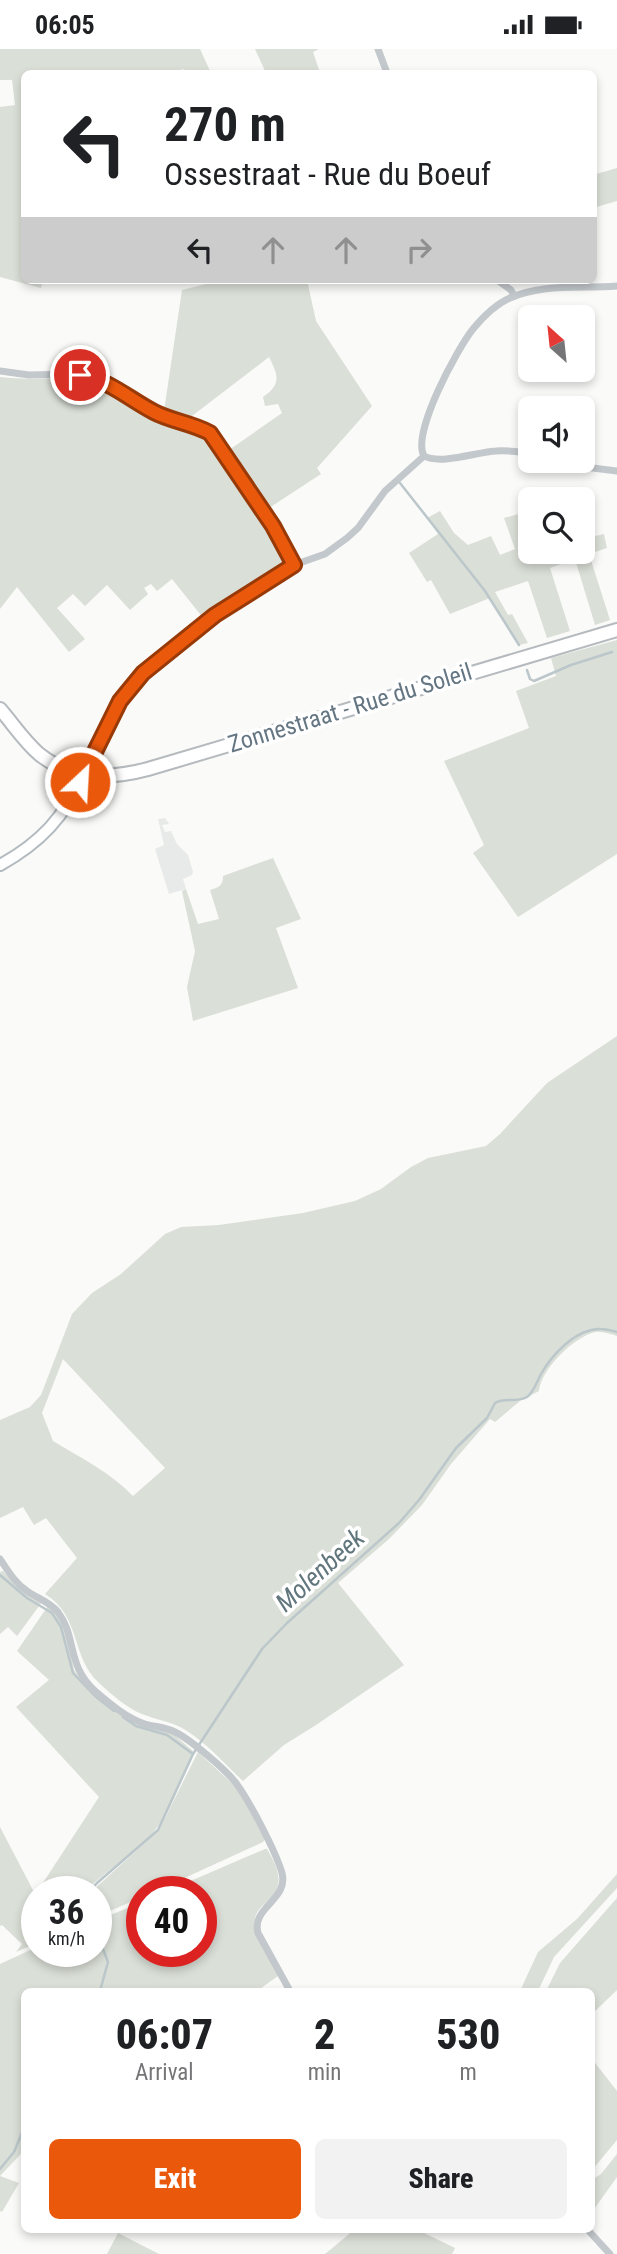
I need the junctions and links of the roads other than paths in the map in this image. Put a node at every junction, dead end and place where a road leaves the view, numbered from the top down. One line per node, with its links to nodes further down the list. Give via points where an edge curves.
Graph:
1 (377, 49): 2 (street)
2 (386, 70)
3 (503, 284): 5 (street)
4 (617, 286): 5 (street, via 547,289)
5 (514, 296): 8 (street, via 484,317 465,340 425,423 420,447)
6 (0, 371): 11 (street, via 94,378 156,413 210,433)
7 (518, 452): 8 (street, via 439,459)
8 (424, 456): 11 (street, via 385,491 347,538 325,554)
9 (595, 468): 10 (street)
10 (617, 471)
11 (294, 565): 14 (street, via 215,615 143,673 120,701)
12 (617, 630): 14 (main road, Zonnestraat - Rue du Soleil, via 131,773)
13 (0, 709): 14 (main road, via 39,754)
14 (83, 774): 15 (street, via 71,802 46,832)
15 (0, 865)
16 (0, 1559): 17 (street, via 16,1582 59,1613 75,1664 95,1691 131,1718 173,1731 238,1786 283,1879 256,1924)
17 (288, 1988)
18 (591, 2233): 19 (street)
19 (610, 2254)

